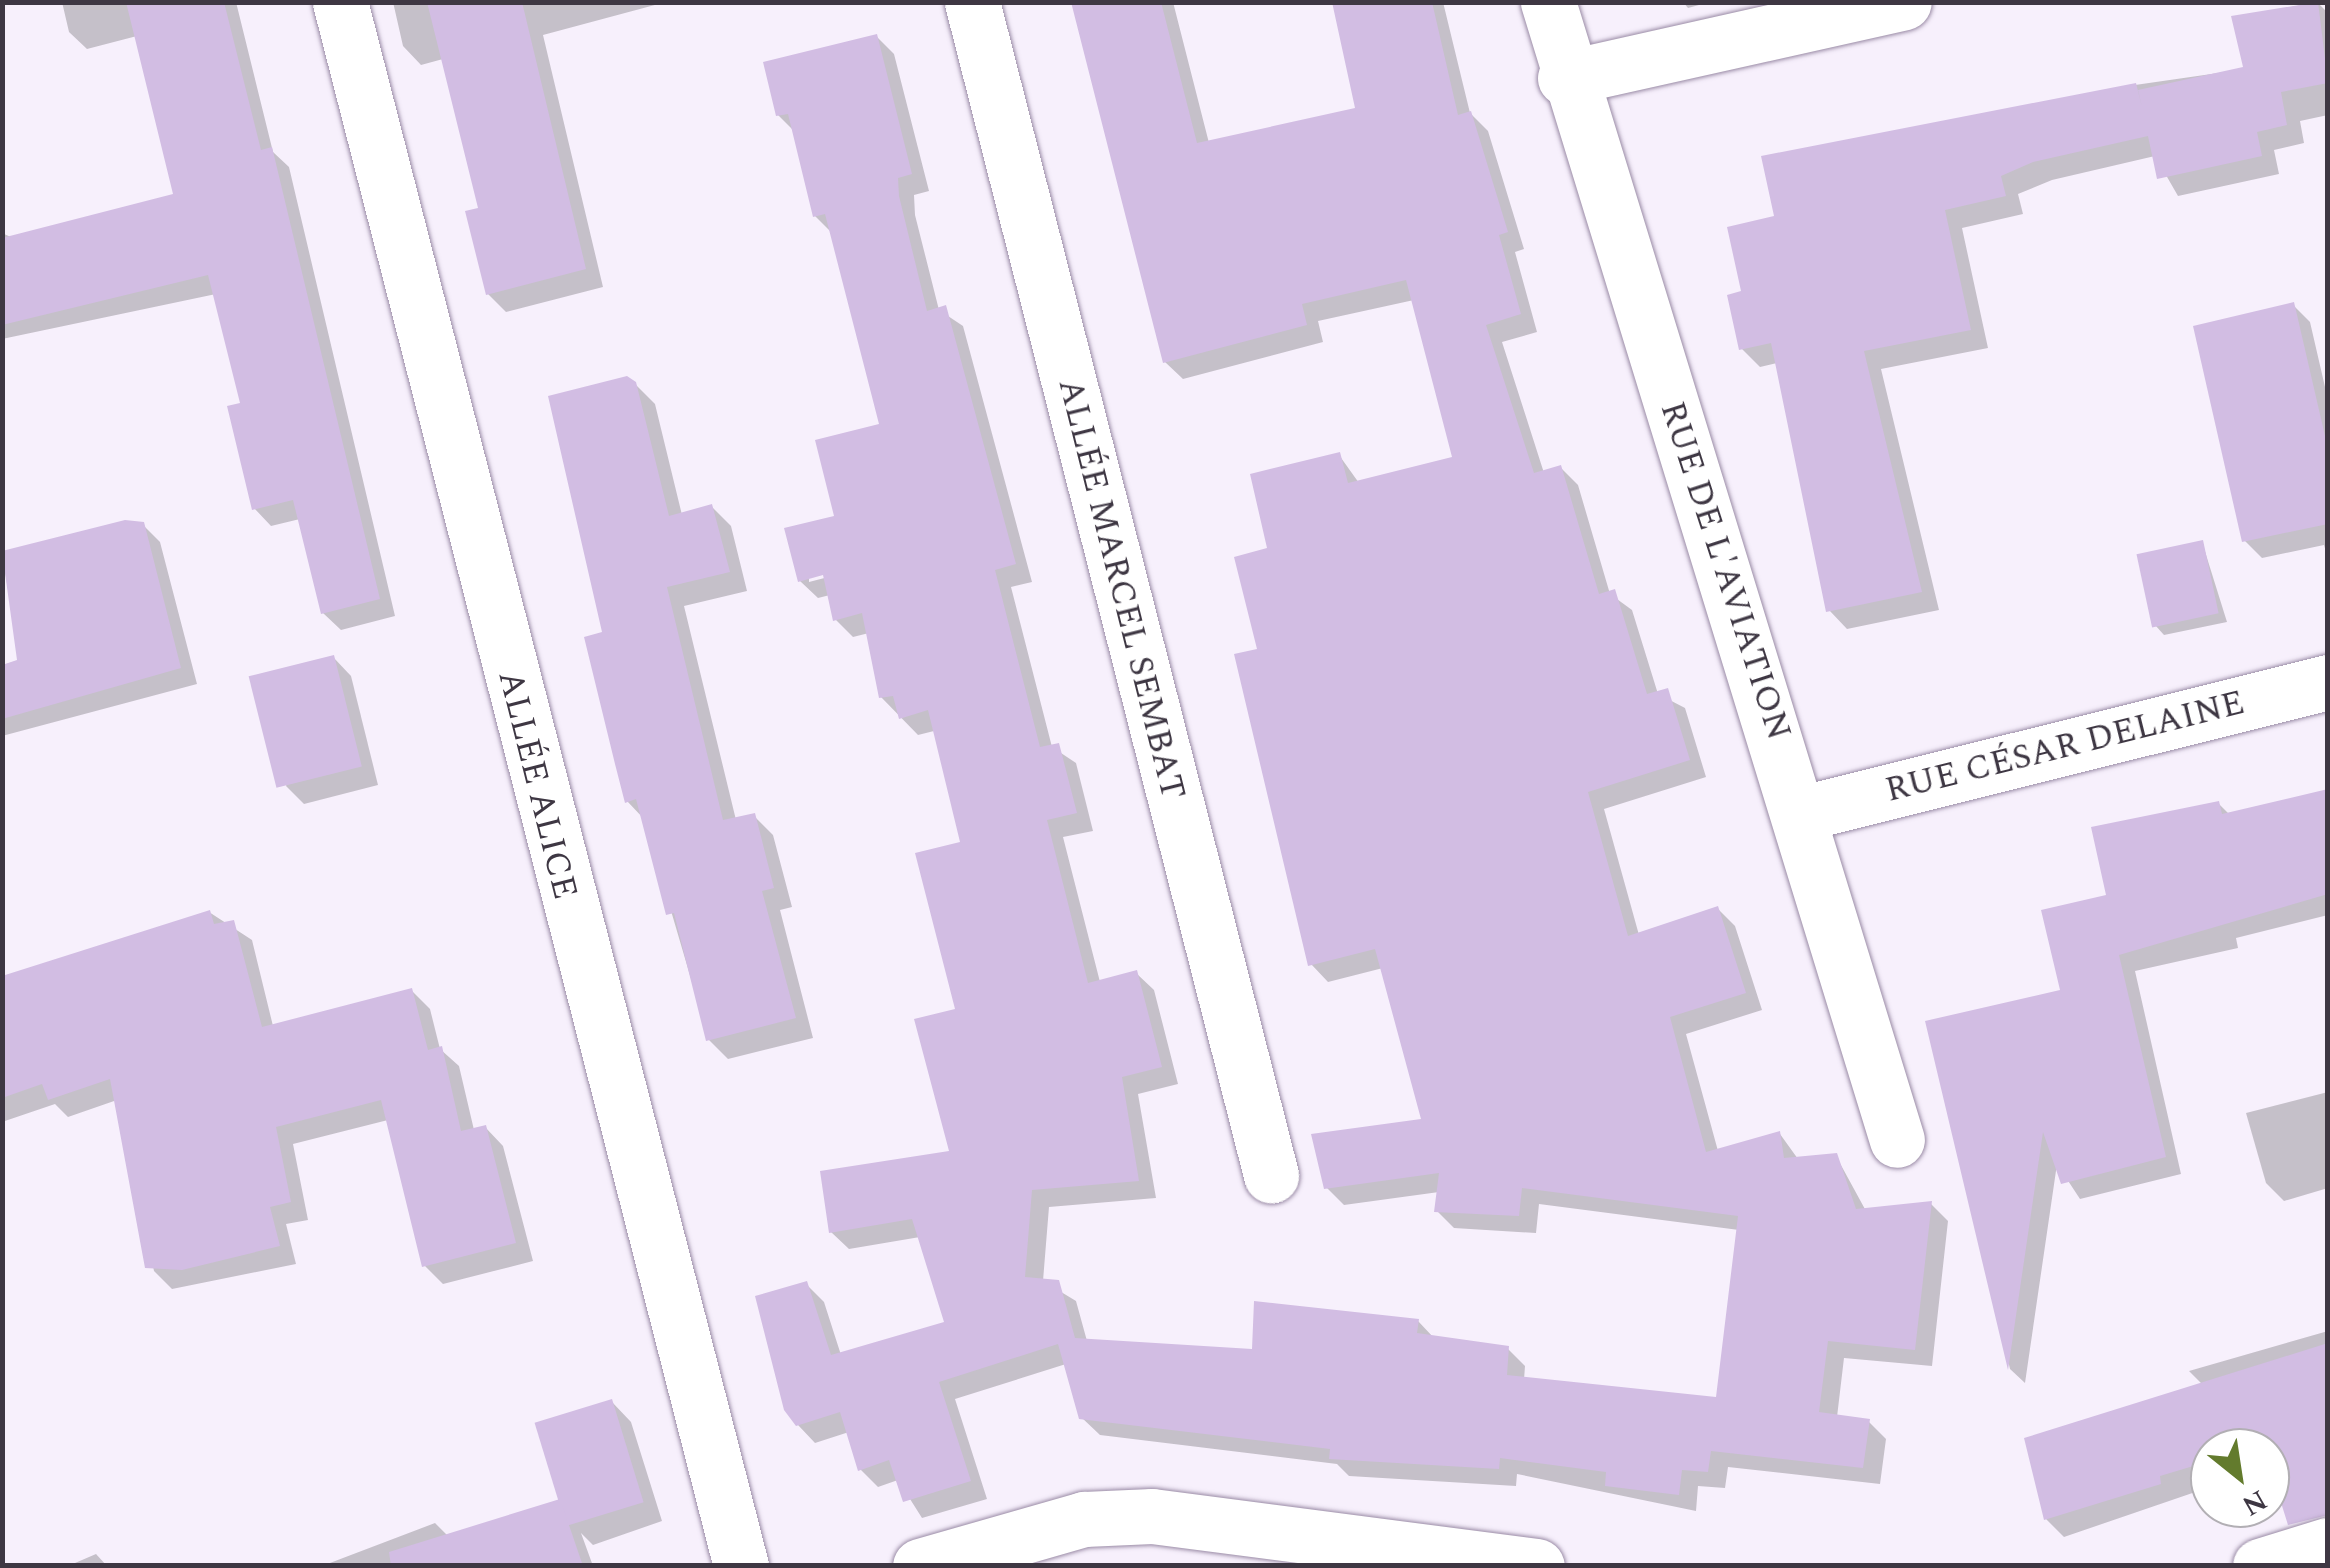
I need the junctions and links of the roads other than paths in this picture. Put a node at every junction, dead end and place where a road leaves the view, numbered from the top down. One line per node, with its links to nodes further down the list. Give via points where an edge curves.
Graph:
1 (340, 2): 11 (street, ALLÉE ALICE)
2 (972, 2): 9 (street, ALLÉE MARCEL SEMBAT)
3 (1548, 2): 5 (street, RUE DE L'AVIATION)
4 (1904, 2): 5 (street)
5 (1566, 78): 7 (street, RUE DE L'AVIATION)
6 (2328, 682): 7 (street, RUE CÉSAR DELAINE)
7 (1803, 813): 8 (street, RUE DE L'AVIATION)
8 (1897, 1140)
9 (1272, 1175)
10 (2328, 1545): 14 (street)
11 (741, 1566)
12 (920, 1566): 13 (street, via 1084,1519 1152,1516)
13 (1537, 1566)
14 (2260, 1566)

